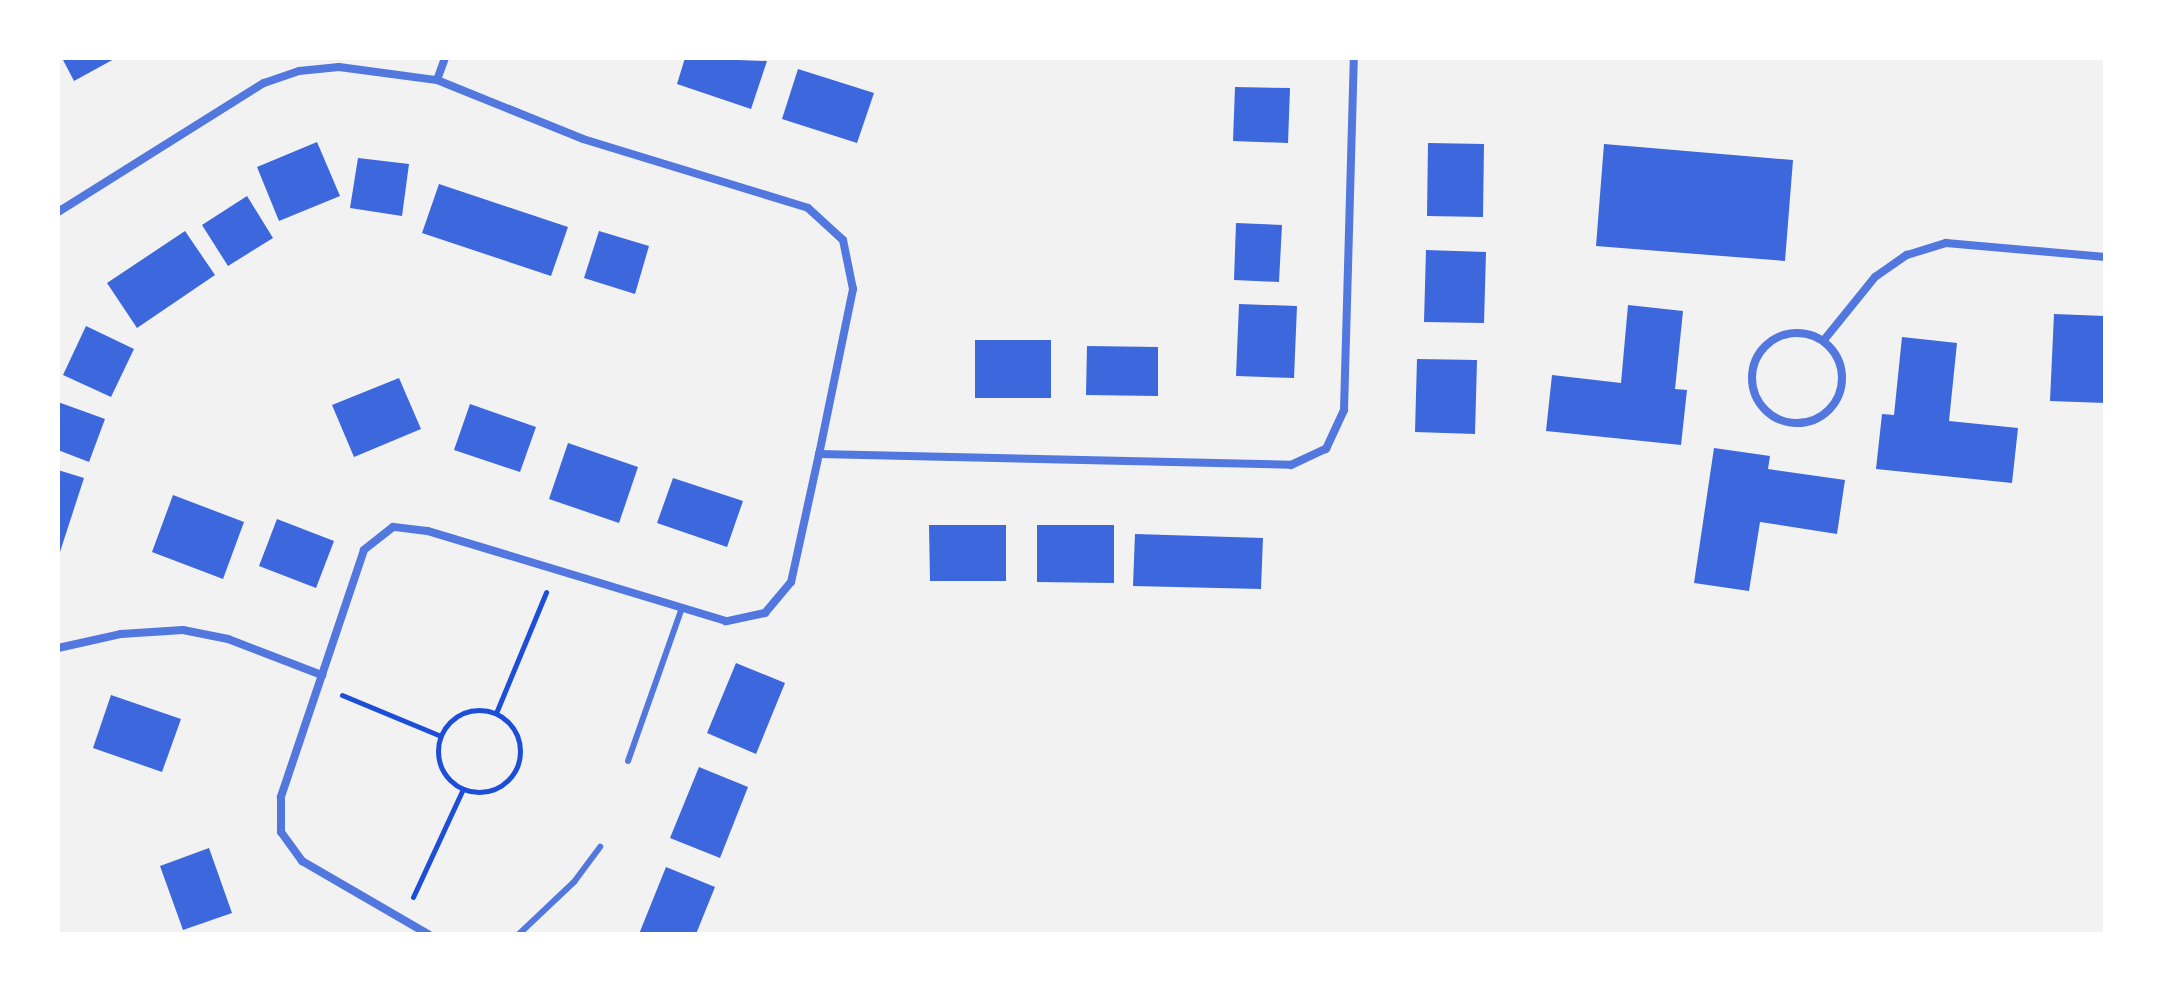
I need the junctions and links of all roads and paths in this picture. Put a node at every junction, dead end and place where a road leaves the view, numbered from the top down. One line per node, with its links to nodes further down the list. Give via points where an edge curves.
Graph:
1 (445, 58): 3 (street)
2 (1354, 58): 7 (street, via 1344,410 1326,449 1291,465)
3 (437, 80): 4 (street, via 339,67 299,71 264,83); 7 (street, via 583,139 808,208 843,240 853,289)
4 (58, 212)
5 (2105, 257): 6 (street, via 1946,243 1907,255 1875,277)
6 (1824, 340): 6 (street, via 1790,332 1760,351 1752,385 1771,415 1805,423 1835,404 1843,370)
7 (819, 454): 9 (street, via 791,582 765,613 726,621)
8 (554, 572): 9 (street); 11 (street, via 427,531 393,527 364,550); 12 (path)
9 (682, 608): 14 (lane)
10 (58, 648): 11 (street, via 121,634 183,630 228,639)
11 (322, 675): 13 (path, via 349,701); 17 (street, via 281,797 281,832 302,861)
12 (496, 713): 13 (path, via 457,716); 15 (path, via 516,733 519,760 504,784 477,792)
13 (441, 736): 15 (path, via 441,767)
14 (628, 761)
15 (463, 789): 17 (path)
16 (600, 847): 19 (lane, via 574,882)
17 (402, 920): 18 (street)
18 (428, 934)
19 (519, 934)

